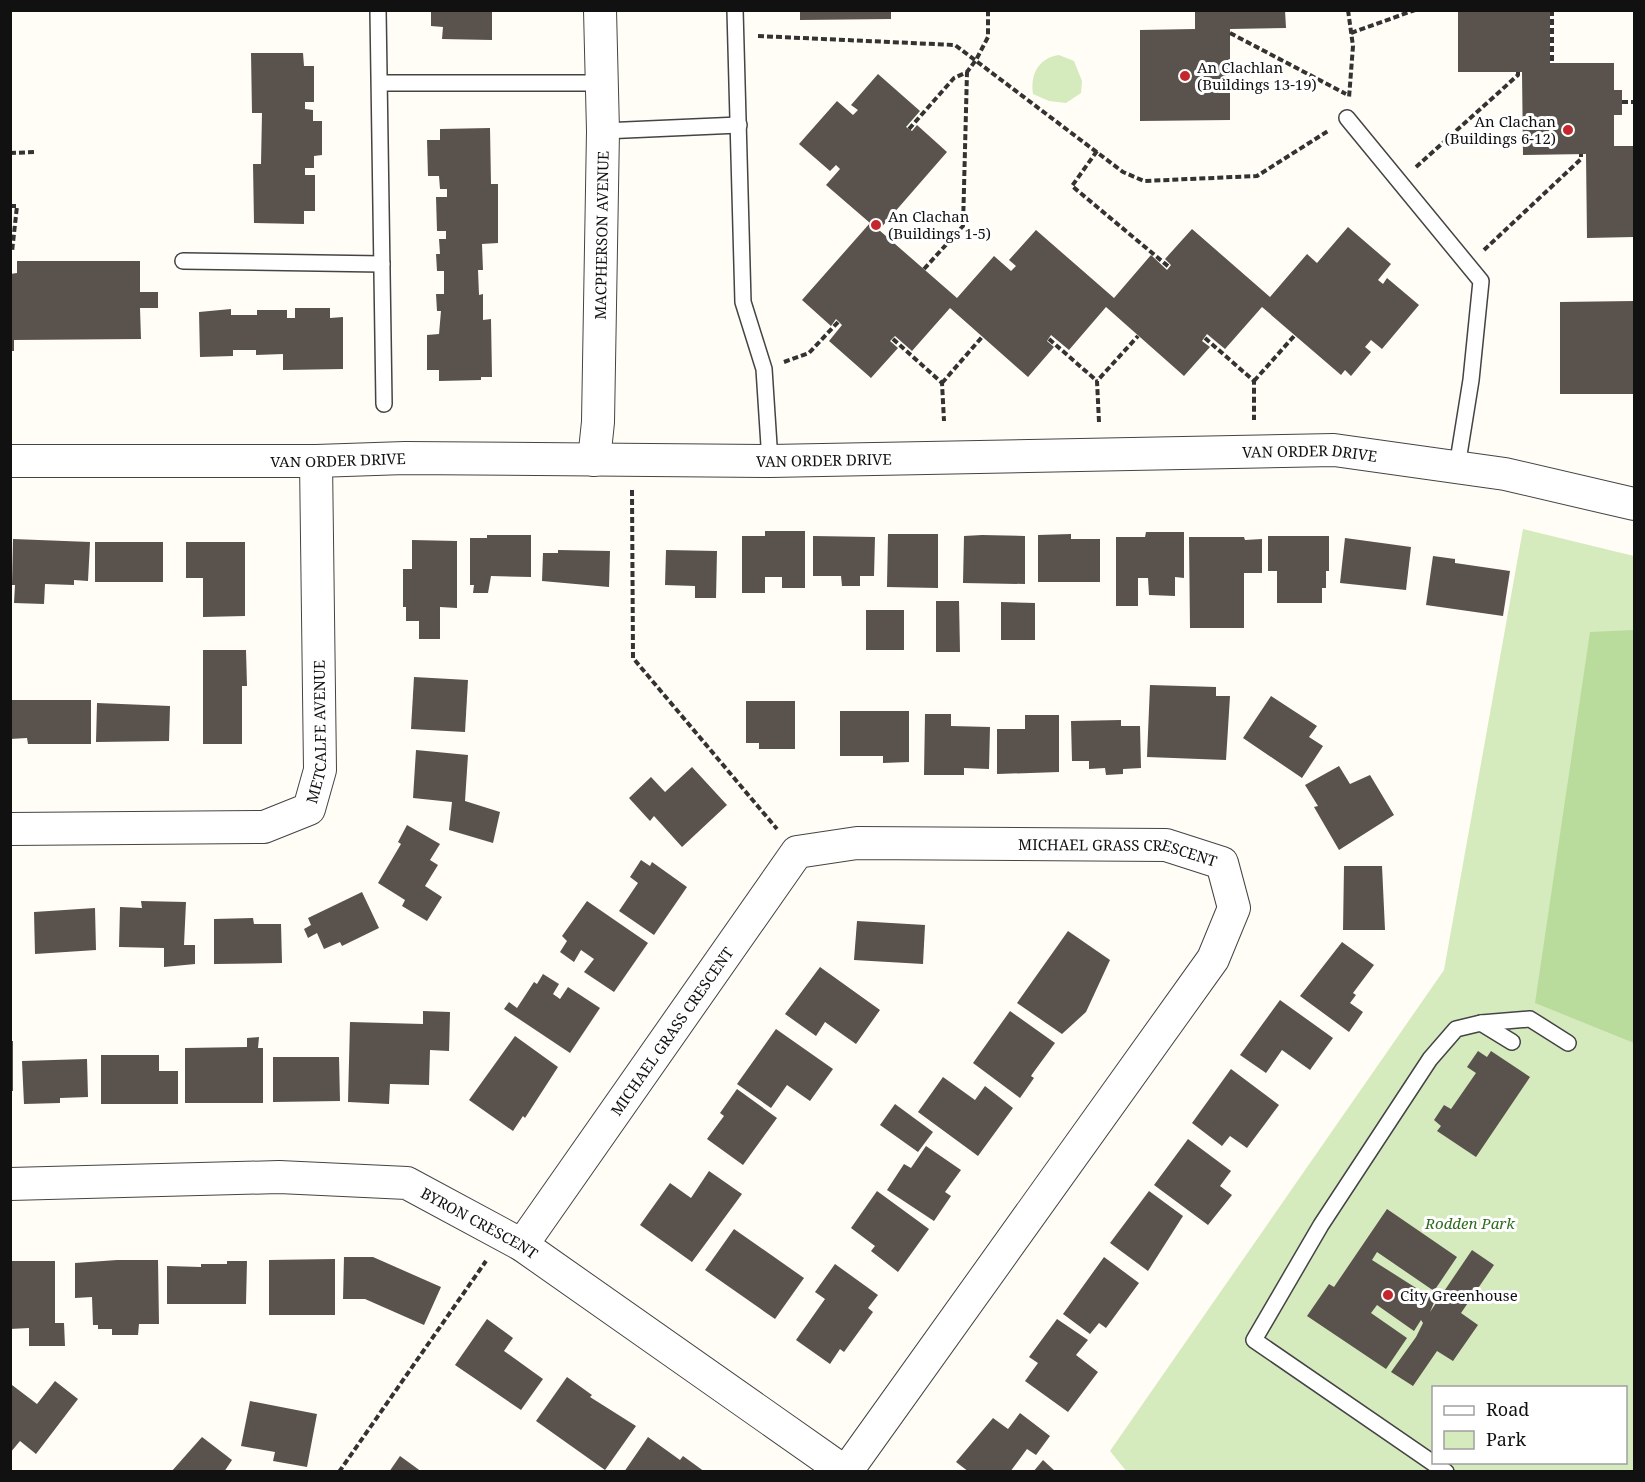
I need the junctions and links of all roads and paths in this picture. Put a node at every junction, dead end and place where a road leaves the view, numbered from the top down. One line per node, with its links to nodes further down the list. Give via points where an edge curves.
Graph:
1 (378, 10): 15 (lane)
2 (600, 10): 16 (street, MACPHERSON AVENUE)
3 (735, 10): 10 (lane)
4 (988, 10): 11 (path, via 988,37)
5 (1348, 10): 9 (path)
6 (1415, 10): 9 (path)
7 (1552, 10): 12 (path)
8 (1230, 33): 17 (path)
9 (1351, 33): 17 (path)
10 (736, 35): 11 (path, via 955,45); 21 (lane)
11 (976, 60): 13 (path); 24 (path)
12 (1552, 63)
13 (967, 72): 22 (path, via 954,78); 35 (path, via 963,226)
14 (1518, 72): 28 (path)
15 (380, 83): 16 (lane); 32 (lane)
16 (602, 83): 23 (street, MACPHERSON AVENUE)
17 (1349, 96): 20 (path)
18 (1622, 102): 19 (path)
19 (1635, 102)
20 (1347, 118): 24 (path, via 1257,176 1144,181 1123,172); 28 (lane)
21 (739, 125): 23 (lane); 43 (lane, via 743,302)
22 (909, 129)
23 (603, 131): 52 (street, MACPHERSON AVENUE)
24 (1096, 151): 34 (path, via 1072,186)
25 (37, 152): 26 (path)
26 (10, 153)
27 (1581, 154): 33 (path, via 1581,159)
28 (1400, 182): 33 (lane)
29 (10, 206): 30 (path, via 17,206)
30 (12, 252)
31 (183, 261): 32 (lane)
32 (382, 264): 47 (lane)
33 (1469, 266): 56 (lane, via 1481,281)
34 (1169, 267)
35 (924, 269)
36 (839, 321): 43 (path, via 809,353)
37 (1295, 335): 45 (path)
38 (1138, 336): 44 (path)
39 (982, 337): 46 (path)
40 (1205, 338): 45 (path)
41 (892, 339): 46 (path)
42 (1049, 339): 44 (path)
43 (764, 369): 55 (lane)
44 (1097, 381): 50 (path)
45 (1254, 381): 48 (path)
46 (942, 383): 49 (path)
47 (384, 404)
48 (1254, 421)
49 (944, 422)
50 (1099, 422)
51 (316, 460): 52 (street, VAN ORDER DRIVE); 54 (street, VAN ORDER DRIVE); 58 (street, METCALFE AVENUE, via 320,770 309,809 264,827)
52 (594, 460): 53 (street, VAN ORDER DRIVE)
53 (632, 460): 55 (street, VAN ORDER DRIVE); 59 (path, via 633,658)
54 (10, 461)
55 (771, 461): 56 (street, VAN ORDER DRIVE, via 1334,450)
56 (1457, 467): 57 (street, VAN ORDER DRIVE, via 1506,474)
57 (1635, 504)
58 (10, 829)
59 (797, 852): 64 (street, MICHAEL GRASS CRESCENT); 67 (street, MICHAEL GRASS CRESCENT, via 857,843 1166,845 1222,863 1234,908 1213,958)
60 (1481, 1023): 61 (lane); 62 (lane, via 1530,1019); 65 (lane, via 1456,1029 1430,1059 1321,1225 1254,1340)
61 (1512, 1042)
62 (1568, 1043)
63 (10, 1184): 64 (street, BYRON CRESCENT, via 279,1176 407,1183)
64 (513, 1240): 66 (path); 67 (street, BYRON CRESCENT)
65 (1432, 1462)
66 (339, 1472)
67 (845, 1472)

